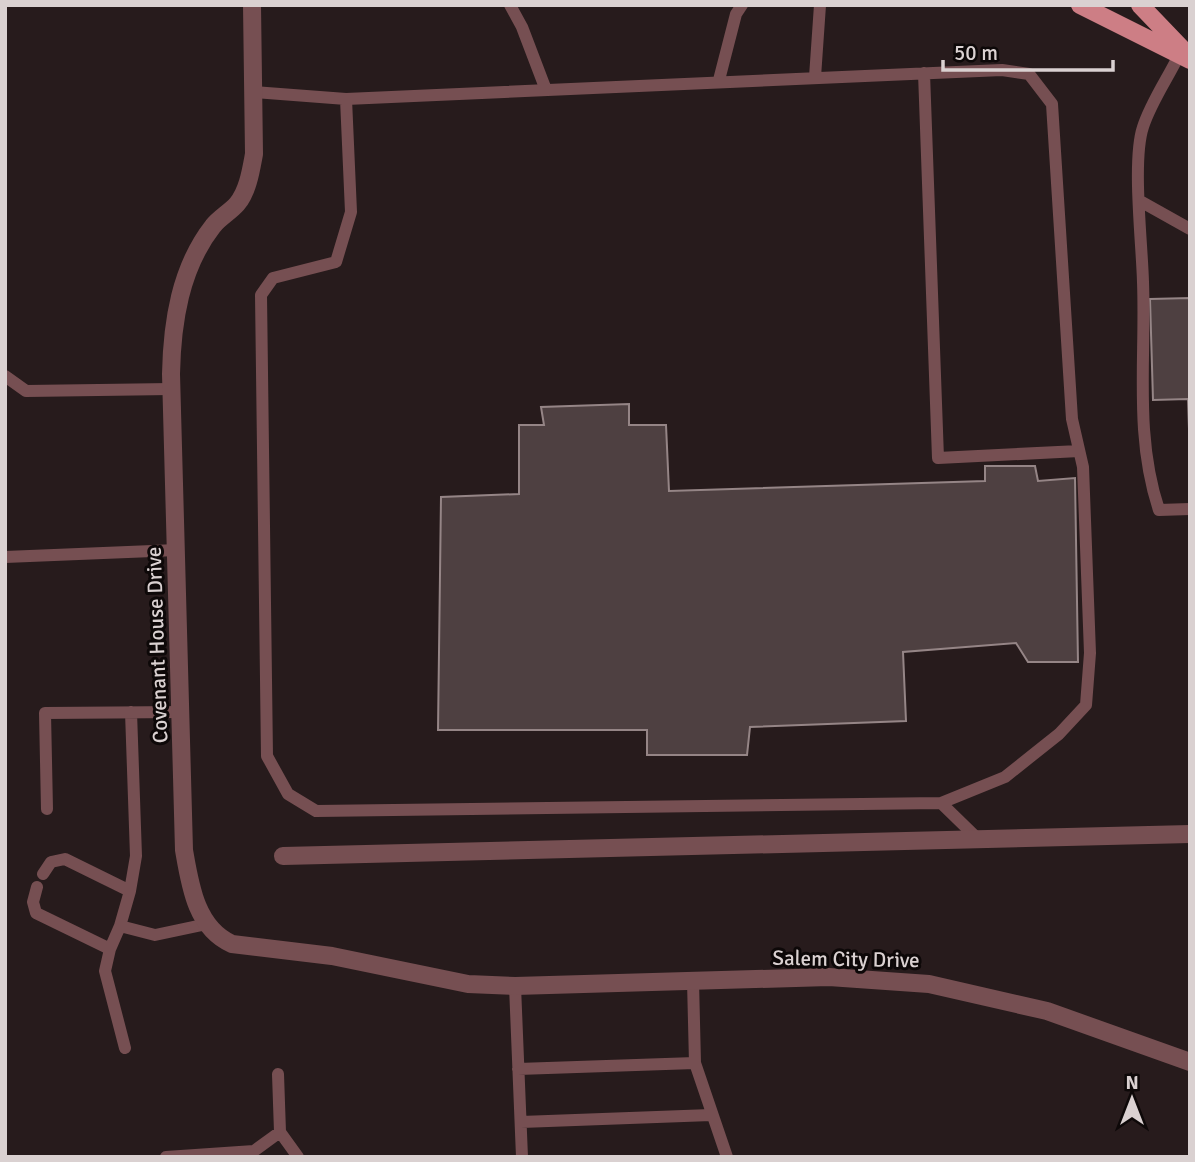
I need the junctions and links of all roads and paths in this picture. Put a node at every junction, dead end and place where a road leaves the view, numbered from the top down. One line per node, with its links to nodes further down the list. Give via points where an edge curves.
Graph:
1 (252, 5): 12 (street, Covenant House Drive)
2 (510, 5): 11 (lane)
3 (742, 5): 10 (lane)
4 (820, 5): 9 (lane)
5 (1080, 5): 7 (main road)
6 (1140, 5): 7 (main road)
7 (1186, 57): 14 (lane, via 1142,128)
8 (924, 73): 9 (lane); 18 (lane, via 1003,70 1029,74 1052,104 1072,419); 18 (lane, via 938,457)
9 (815, 77): 10 (lane)
10 (719, 80): 11 (lane)
11 (546, 90): 13 (lane)
12 (253, 92): 13 (lane); 17 (street, Covenant House Drive, via 250,175 239,202 213,226 177,303)
13 (346, 99): 24 (lane, via 351,212 335,262 273,278 261,295 267,755 288,794 316,811)
14 (1140, 201): 15 (lane); 19 (lane, via 1141,400 1149,478 1160,510)
15 (1190, 229)
16 (5, 376): 17 (lane, via 26,391)
17 (171, 389): 20 (street, Covenant House Drive)
18 (1079, 451): 24 (lane, via 1090,653 1086,705 1059,734 1005,777)
19 (1190, 509)
20 (177, 550): 21 (lane); 23 (street, Covenant House Drive)
21 (5, 557)
22 (131, 712): 23 (lane); 25 (lane, via 45,713); 29 (lane, via 136,856)
23 (182, 712): 30 (street, Covenant House Drive, via 184,850 189,879)
24 (941, 803): 27 (lane)
25 (47, 809)
26 (1190, 834): 27 (street)
27 (978, 839): 28 (street)
28 (283, 856)
29 (130, 891): 31 (lane); 32 (lane, via 65,859 51,862 40,881 33,902 36,913)
30 (207, 924): 31 (lane, via 155,934); 34 (street, via 220,939 232,944 332,956 468,984)
31 (120, 926): 32 (lane)
32 (110, 948): 35 (lane, via 105,971)
33 (693, 981): 34 (street, Salem City Drive); 36 (street, Salem City Drive, via 829,977 929,984 1047,1011); 37 (lane)
34 (515, 986): 38 (lane)
35 (125, 1048)
36 (1190, 1062)
37 (695, 1063): 38 (lane); 40 (lane)
38 (518, 1069): 41 (lane)
39 (278, 1074): 42 (lane)
40 (711, 1115): 41 (lane); 46 (lane)
41 (521, 1122): 45 (lane)
42 (280, 1132): 43 (lane, via 254,1151); 44 (lane)
43 (166, 1157)
44 (298, 1157)
45 (522, 1157)
46 (727, 1157)

